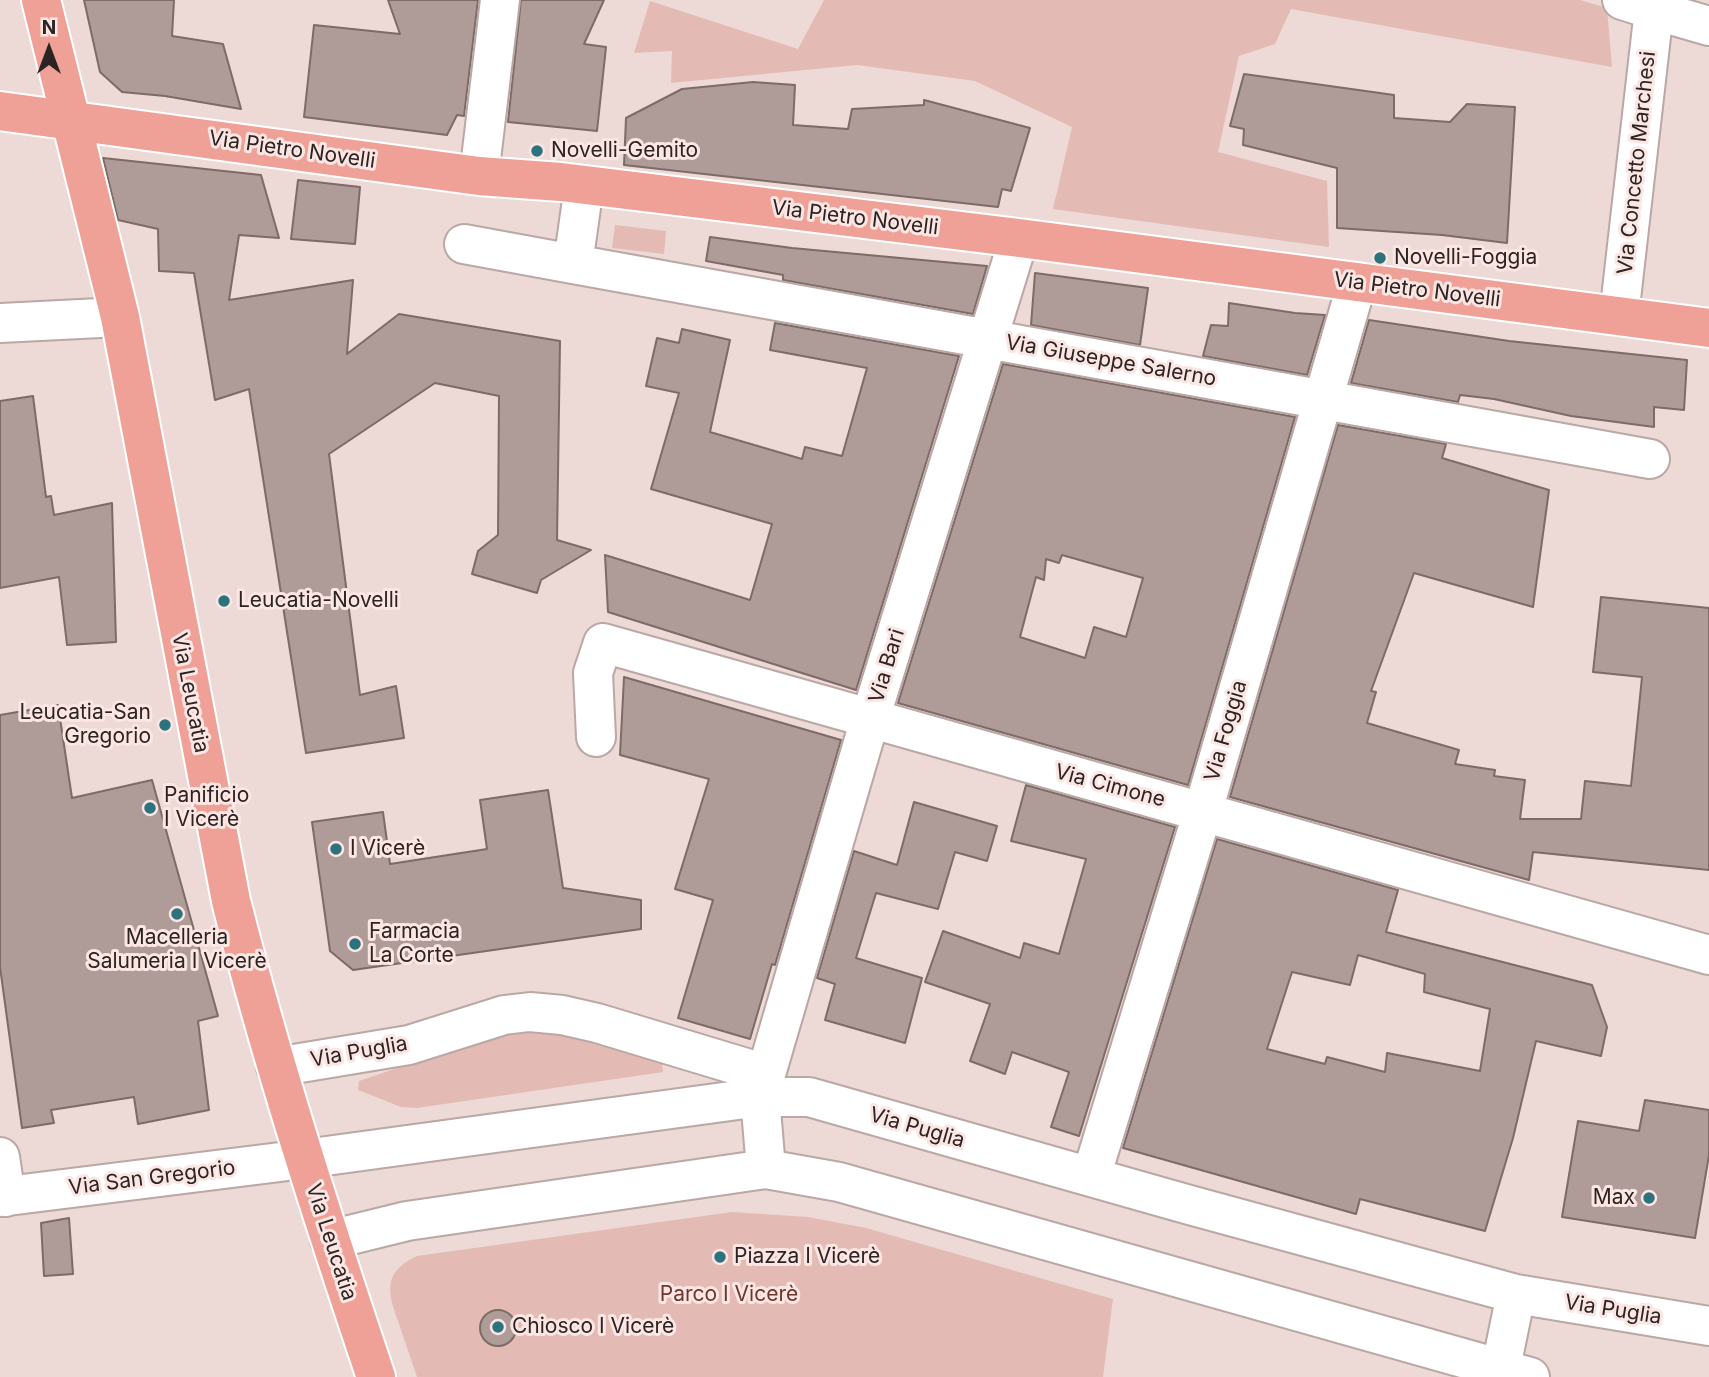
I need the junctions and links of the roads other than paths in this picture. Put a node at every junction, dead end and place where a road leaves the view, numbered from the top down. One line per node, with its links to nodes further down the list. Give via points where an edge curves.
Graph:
1 (41, 0): 6 (main road, Via Leucatia)
2 (500, 0): 7 (street)
3 (1638, 5): 4 (street, Via Concetto Marchesi); 13 (street, Via Concetto Marchesi)
4 (1709, 26)
5 (0, 111): 6 (main road, Via Pietro Novelli)
6 (73, 120): 7 (main road, Via Pietro Novelli); 14 (main road, Via Leucatia)
7 (479, 176): 8 (main road, Via Pietro Novelli)
8 (584, 186): 9 (main road, Via Pietro Novelli); 11 (street)
9 (1019, 238): 12 (main road, Via Pietro Novelli); 17 (street, Via Bari)
10 (464, 244): 11 (street, Via Giuseppe Salerno)
11 (573, 264): 17 (street, Via Giuseppe Salerno)
12 (1357, 282): 13 (main road, Via Pietro Novelli); 18 (street, Via Foggia)
13 (1619, 316): 16 (main road, Via Pietro Novelli)
14 (120, 317): 15 (street); 24 (main road, Via Leucatia, via 231,901)
15 (0, 323)
16 (1709, 328)
17 (988, 339): 18 (street, Via Giuseppe Salerno); 20 (street, Via Bari)
18 (1324, 400): 19 (street, Via Giuseppe Salerno); 22 (street, Via Foggia)
19 (1650, 459)
20 (870, 719): 21 (street, Via Cimone, via 603,643 593,673); 22 (street, Via Cimone); 25 (street, Via Bari)
21 (596, 737)
22 (1202, 811): 23 (street, Via Cimone); 29 (street, Via Foggia)
23 (1709, 955)
24 (276, 1067): 25 (street, Via Puglia, via 409,1045 504,1015 530,1012 597,1023); 27 (main road, Via Leucatia)
25 (763, 1085): 27 (street, Via Puglia); 28 (street); 29 (street, Via Puglia)
26 (0, 1157): 30 (street)
27 (304, 1159): 30 (street, Via San Gregorio); 31 (main road, Via Leucatia)
28 (766, 1169): 31 (street, via 407,1221); 34 (street, via 839,1182)
29 (1091, 1177): 32 (street, Via Puglia)
30 (3, 1197)
31 (330, 1240): 35 (main road, Via Leucatia)
32 (1516, 1294): 33 (street, Via Puglia); 34 (street)
33 (1709, 1326)
34 (1510, 1375)
35 (376, 1377)

